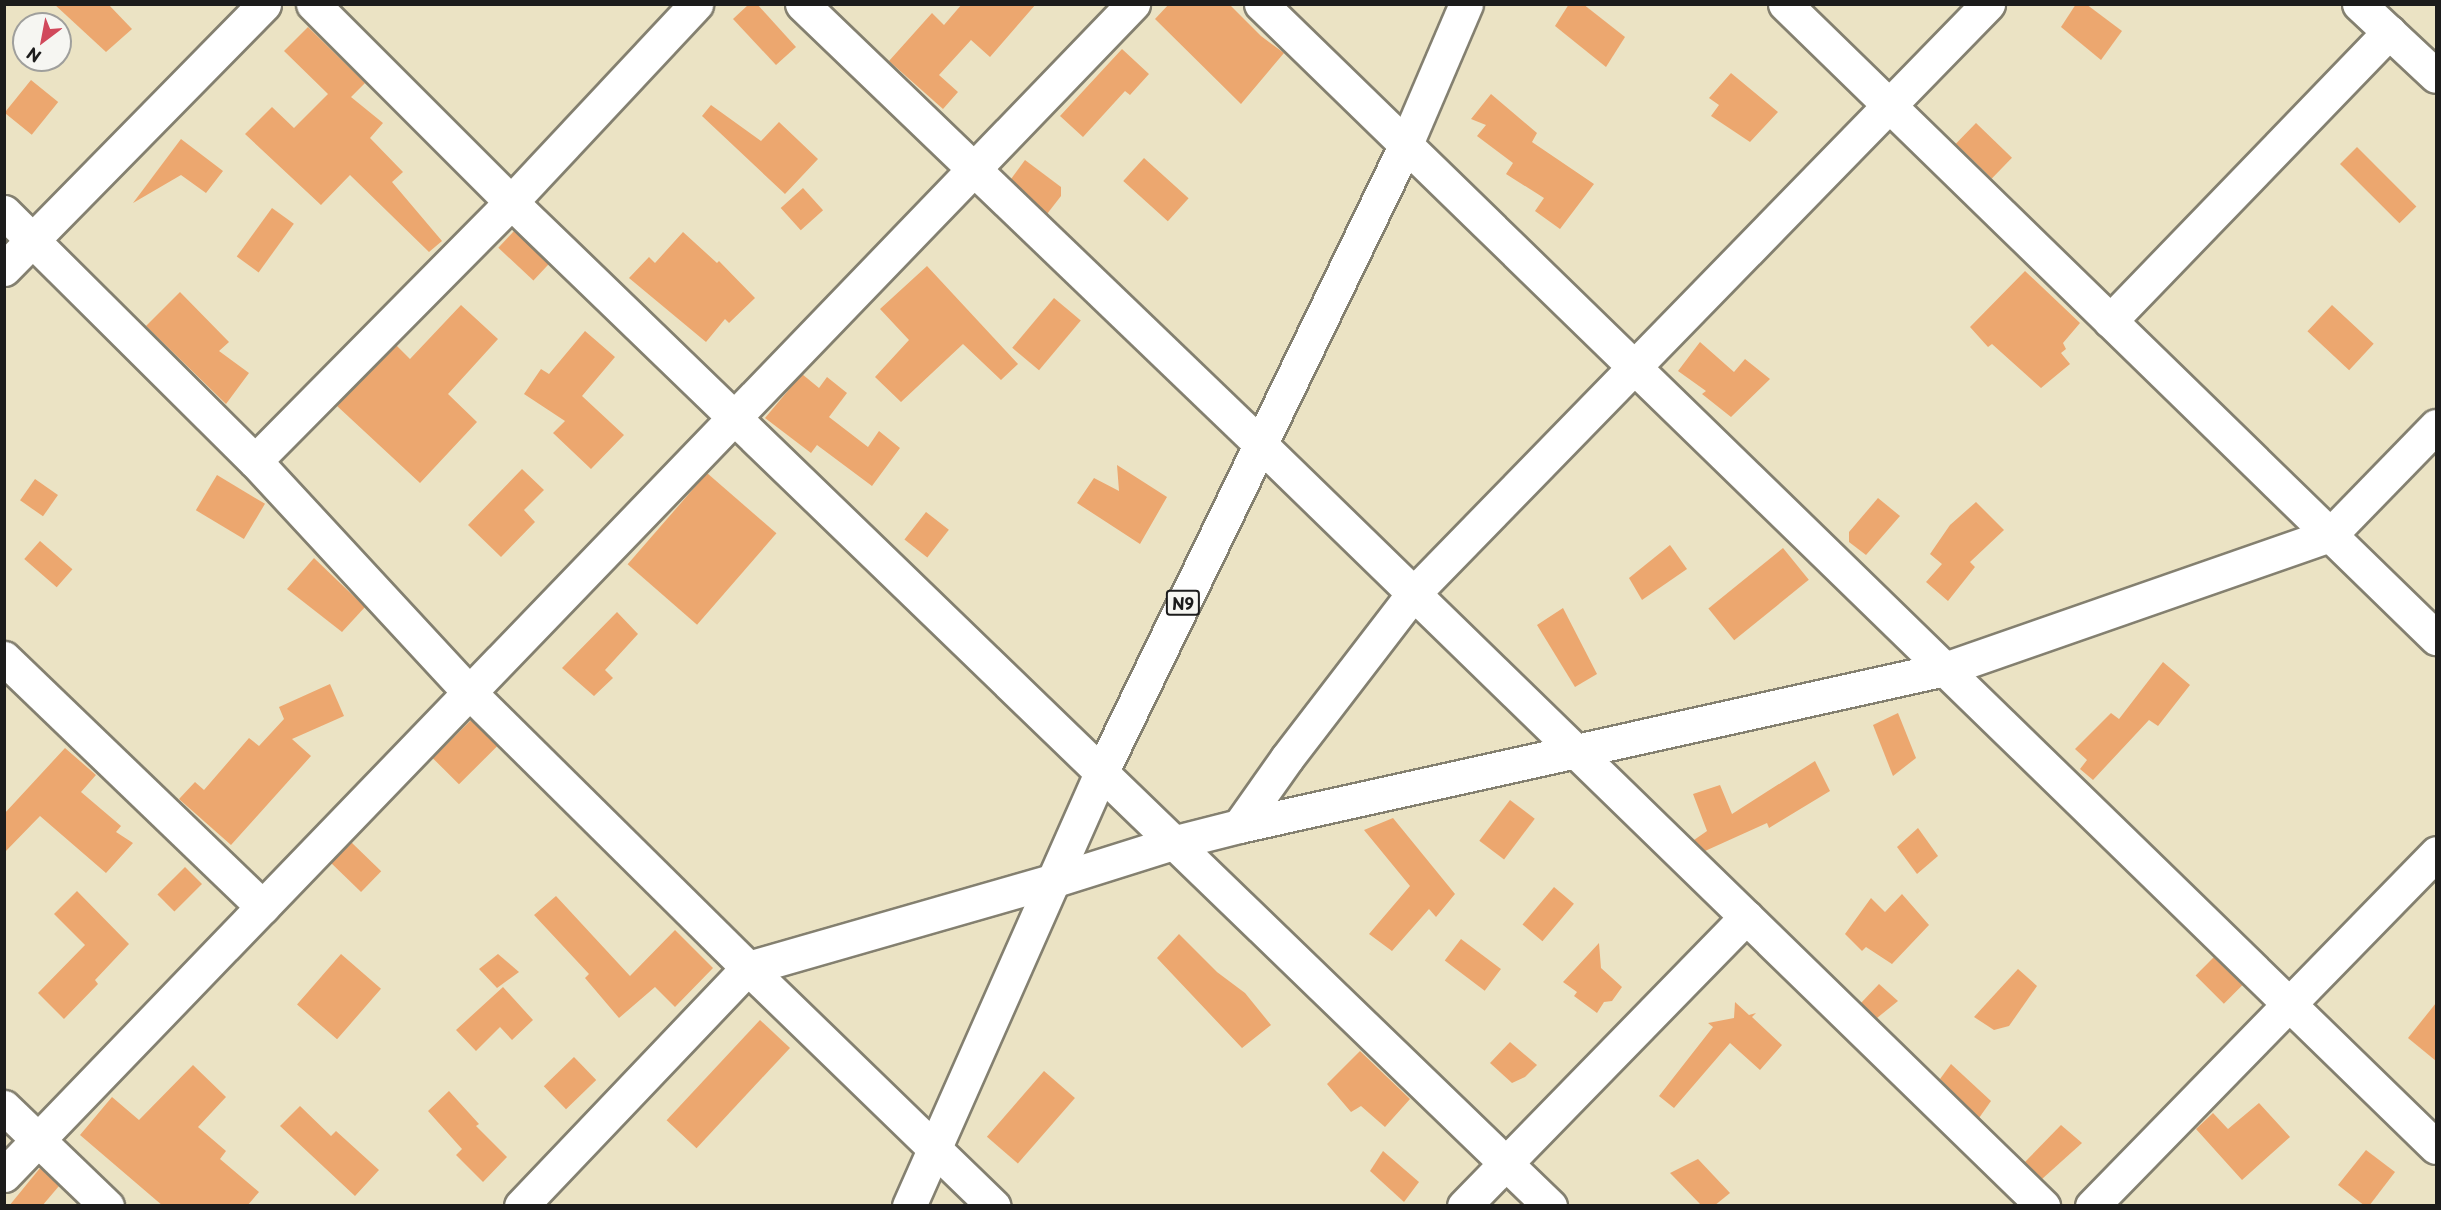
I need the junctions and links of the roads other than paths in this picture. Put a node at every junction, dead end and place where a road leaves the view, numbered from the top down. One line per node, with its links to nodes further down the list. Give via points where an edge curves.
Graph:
1 (264, 4): 18 (street)
2 (313, 4): 16 (street)
3 (696, 4): 16 (street)
4 (802, 4): 15 (street)
5 (1133, 4): 15 (street)
6 (1261, 4): 14 (street)
7 (1466, 4): 14 (street, N9)
8 (1785, 4): 13 (street)
9 (1988, 4): 13 (street)
10 (2359, 4): 11 (street)
11 (2389, 33): 12 (street); 20 (street)
12 (2436, 76)
13 (1889, 106): 20 (street); 21 (street)
14 (1406, 144): 21 (street); 24 (street, N9)
15 (972, 170): 22 (street); 24 (street)
16 (511, 202): 22 (street); 25 (street)
17 (4, 212): 18 (street)
18 (33, 239): 19 (street); 25 (street)
19 (4, 269)
20 (2110, 321): 26 (street)
21 (1634, 368): 27 (street); 30 (street)
22 (734, 416): 31 (street); 33 (street)
23 (2436, 426): 26 (street)
24 (1260, 444): 27 (street); 33 (street, N9)
25 (255, 461): 31 (street)
26 (2330, 535): 28 (street); 30 (street)
27 (1413, 594): 32 (street); 34 (street)
28 (2436, 638)
29 (4, 658): 38 (street)
30 (1945, 669): 32 (street); 41 (street)
31 (470, 692): 38 (street); 40 (street)
32 (1575, 751): 34 (street); 39 (street)
33 (1102, 771): 35 (street); 37 (street, N9)
34 (1239, 826): 35 (street)
35 (1176, 842): 37 (street); 46 (street)
36 (2436, 853): 41 (street)
37 (1052, 881): 40 (street); 44 (street, N9)
38 (263, 907): 43 (street)
39 (1746, 917): 46 (street); 54 (street)
40 (748, 968): 44 (street); 48 (street)
41 (2289, 1004): 45 (street); 55 (street)
42 (4, 1107): 43 (street)
43 (40, 1141): 47 (street); 49 (street)
44 (933, 1147): 50 (street, N9); 51 (street)
45 (2436, 1147)
46 (1506, 1163): 52 (street); 53 (street)
47 (4, 1175)
48 (528, 1203)
49 (107, 1206)
50 (909, 1206)
51 (994, 1206)
52 (1464, 1206)
53 (1550, 1206)
54 (2043, 1206)
55 (2092, 1206)

